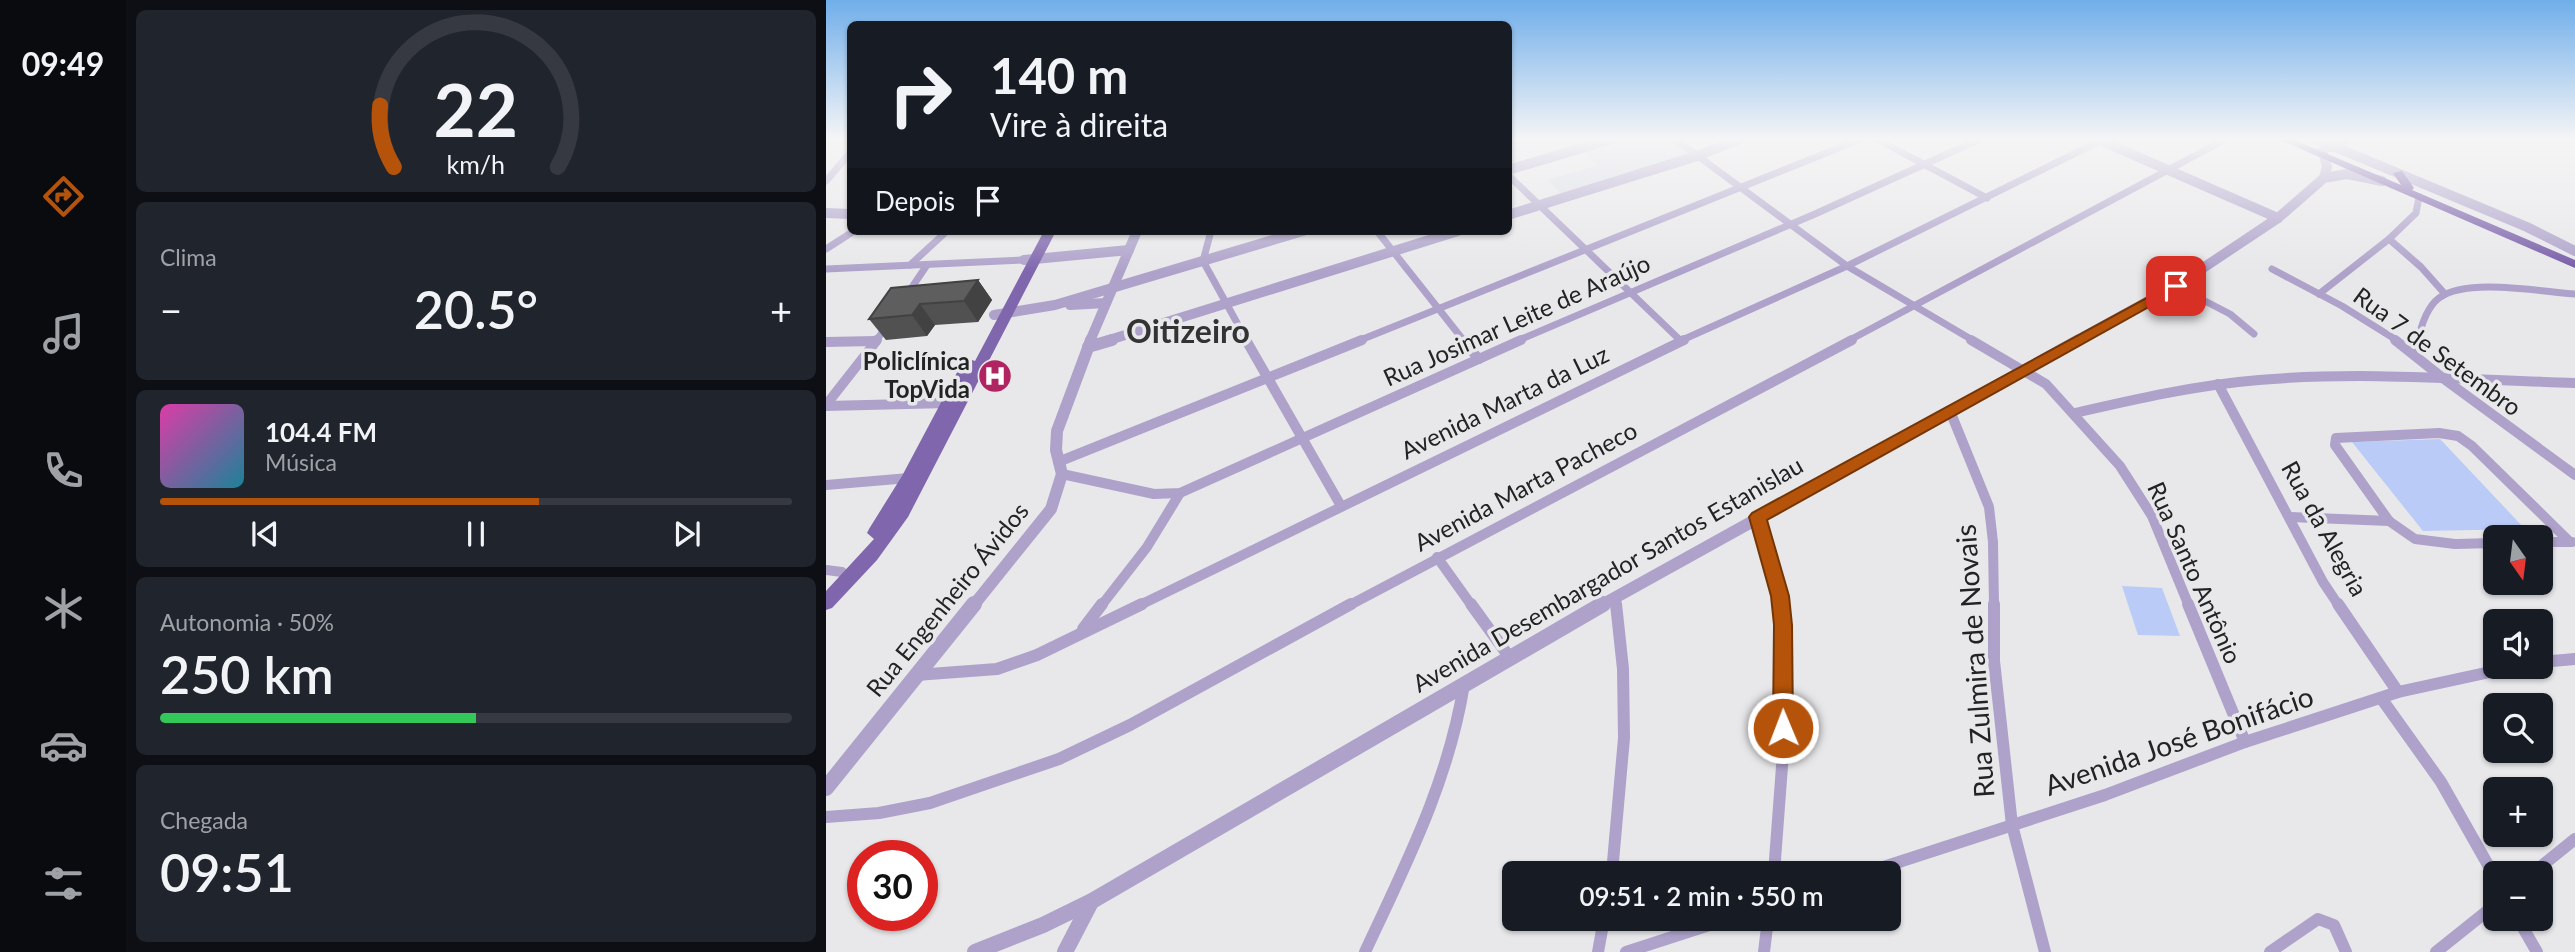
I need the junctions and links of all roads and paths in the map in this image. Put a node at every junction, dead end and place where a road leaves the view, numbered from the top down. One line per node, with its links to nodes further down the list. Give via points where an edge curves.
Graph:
1 (1519, 183): 17 (street)
2 (1611, 183): 17 (street)
3 (1735, 183): 14 (street, Rua Santo Antônio)
4 (1752, 183): 14 (street)
5 (1878, 183): 22 (street, Rua Josimar Leite de Araújo)
6 (1960, 183): 16 (street)
7 (2015, 183): 16 (street, Avenida Marta da Luz)
8 (2142, 183): 55 (street, Avenida Marta Pacheco)
9 (2198, 183): 21 (street)
10 (2318, 183): 21 (street, Avenida Desembargador Santos Estanislau)
11 (2393, 183): 15 (highway)
12 (2402, 183): 15 (highway)
13 (2409, 183): 15 (highway)
14 (1741, 188): 22 (street, Rua Santo Antônio); 35 (street)
15 (2415, 189): 32 (street, via 2419,208); 37 (street, via 2539,232); 40 (highway)
16 (1987, 198): 43 (street, Avenida Marta da Luz)
17 (1540, 206): 20 (street); 35 (street)
18 (826, 213): 19 (street)
19 (847, 214)
20 (1512, 214)
21 (2278, 218): 46 (street, Avenida Desembargador Santos Estanislau)
22 (1789, 224): 43 (street, Rua Santo Antônio); 48 (street, Rua Josimar Leite de Araújo)
23 (849, 235): 33 (street)
24 (943, 235): 41 (street)
25 (1039, 235): 38 (main road)
26 (1047, 235): 38 (main road)
27 (1135, 235): 34 (street, Rua Engenheiro Ávidos)
28 (1210, 235): 39 (street)
29 (1290, 235): 39 (street)
30 (1380, 235): 36 (street)
31 (1445, 235): 36 (street)
32 (2389, 239): 49 (street); 50 (street)
33 (826, 249)
34 (1129, 250): 38 (street); 47 (street, Rua Engenheiro Ávidos)
35 (1585, 250): 48 (street); 57 (street)
36 (1393, 251): 54 (street); 57 (street)
37 (2575, 251)
38 (1030, 259): 42 (street); 58 (main road)
39 (1203, 261): 47 (street); 54 (street)
40 (2575, 261)
41 (909, 265): 42 (street); 45 (street)
42 (927, 265): 56 (street)
43 (1847, 266): 55 (street, Rua Santo Antônio); 62 (street, Avenida Marta da Luz)
44 (2272, 269): 49 (street, Rua 7 de Setembro)
45 (826, 270)
46 (2176, 286): 60 (street, via 2230,314); 67 (street, Avenida Desembargador Santos Estanislau)
47 (1112, 288): 52 (street, Rua Engenheiro Ávidos); 53 (street)
48 (1628, 293): 62 (street); 66 (street, Rua Josimar Leite de Araújo)
49 (2319, 294): 65 (street, Rua 7 de Setembro)
50 (2445, 294): 51 (street, via 2503,289); 65 (street, via 2424,322)
51 (2575, 294)
52 (1106, 303): 53 (street); 64 (street, Rua Engenheiro Ávidos)
53 (1055, 305): 58 (street)
54 (1228, 305): 64 (street); 68 (street)
55 (1913, 307): 67 (street, Rua Santo Antônio); 89 (street, Avenida Marta Pacheco)
56 (898, 308)
57 (1437, 310): 66 (street); 68 (street)
58 (1001, 315): 72 (main road); 93 (main road, via 902,513)
59 (891, 319): 61 (street)
60 (2254, 334)
61 (876, 341): 63 (street); 73 (street)
62 (1681, 341): 82 (street, Avenida Marta da Luz)
63 (826, 342)
64 (1088, 347): 77 (street, Rua Engenheiro Ávidos, via 1057,431)
65 (2416, 354): 69 (street, Rua 7 de Setembro)
66 (1479, 359): 76 (street, Rua Josimar Leite de Araújo)
67 (2025, 371): 74 (street, Avenida Desembargador Santos Estanislau); 75 (street, Rua Santo Antônio, via 2046,384)
68 (1268, 379): 76 (street); 77 (street)
69 (2444, 379): 70 (street); 71 (street); 78 (street, Rua 7 de Setembro)
70 (2218, 384): 75 (street); 84 (street, Rua da Alegria)
71 (2574, 384)
72 (948, 403): 73 (street); 79 (main road)
73 (826, 406)
74 (1950, 411): 83 (street, Avenida Desembargador Santos Estanislau); 106 (street, Rua Zulmira de Novais, via 1989,507 1994,661)
75 (2075, 413): 103 (street, Rua Santo Antônio, via 2146,505)
76 (1300, 438): 81 (street, Rua Josimar Leite de Araújo); 82 (street)
77 (1060, 468): 81 (street, Rua Josimar Leite de Araújo, via 1154,494); 99 (street, Rua Engenheiro Ávidos, via 1056,498 1040,526)
78 (2575, 475)
79 (909, 478): 80 (street); 90 (main road, via 879,528)
80 (826, 485)
81 (1180, 493): 94 (street, via 1147,547)
82 (1341, 506): 94 (street, Avenida Marta da Luz)
83 (1758, 517): 92 (street, Avenida Desembargador Santos Estanislau); 109 (street, via 1775,571 1783,625 1783,753)
84 (2290, 517): 85 (street); 101 (street, Rua da Alegria, via 2323,582)
85 (2389, 521): 86 (street, via 2334,445 2336,438 2458,436); 88 (street, via 2416,539)
86 (2573, 541): 87 (street)
87 (2553, 542)
88 (2483, 543)
89 (1437, 557): 95 (street); 105 (street, Avenida Marta Pacheco, via 1059,759 930,803)
90 (834, 571): 91 (main road)
91 (826, 589)
92 (1615, 597): 95 (street, Avenida Desembargador Santos Estanislau); 108 (street, via 1624,738)
93 (826, 603)
94 (1080, 633): 99 (street, Avenida Marta da Luz, via 1037,656 997,669)
95 (1510, 658): 100 (street, Avenida Desembargador Santos Estanislau)
96 (2575, 659): 97 (street)
97 (2553, 661)
98 (2483, 674): 101 (street, Avenida José Bonifácio)
99 (916, 675): 104 (street, Rua Engenheiro Ávidos)
100 (1464, 684): 113 (street, Avenida Desembargador Santos Estanislau); 121 (street, via 1456,737 1441,783)
101 (2398, 692): 102 (street, Avenida José Bonifácio)
102 (2381, 698): 103 (street, Avenida José Bonifácio); 111 (street, via 2441,782)
103 (2245, 742): 106 (street, Avenida José Bonifácio)
104 (826, 788)
105 (826, 817)
106 (2012, 825): 110 (street, Avenida José Bonifácio); 125 (street, Rua Zulmira de Novais)
107 (2575, 839): 112 (street)
108 (1613, 861)
109 (1775, 861)
110 (1901, 861)
111 (2486, 861)
112 (2548, 861)
113 (1092, 901): 119 (street, Avenida Desembargador Santos Estanislau); 120 (street)
114 (2483, 914): 128 (street)
115 (1602, 931): 122 (street)
116 (1691, 931): 123 (street)
117 (1767, 931): 124 (street)
118 (2525, 931): 129 (street)
119 (975, 952)
120 (1066, 952)
121 (1365, 952)
122 (1598, 952)
123 (1626, 952)
124 (1764, 952)
125 (2045, 952)
126 (2270, 952): 127 (street, via 2324,919 2338,931)
127 (2346, 952)
128 (2436, 952)
129 (2537, 952)

